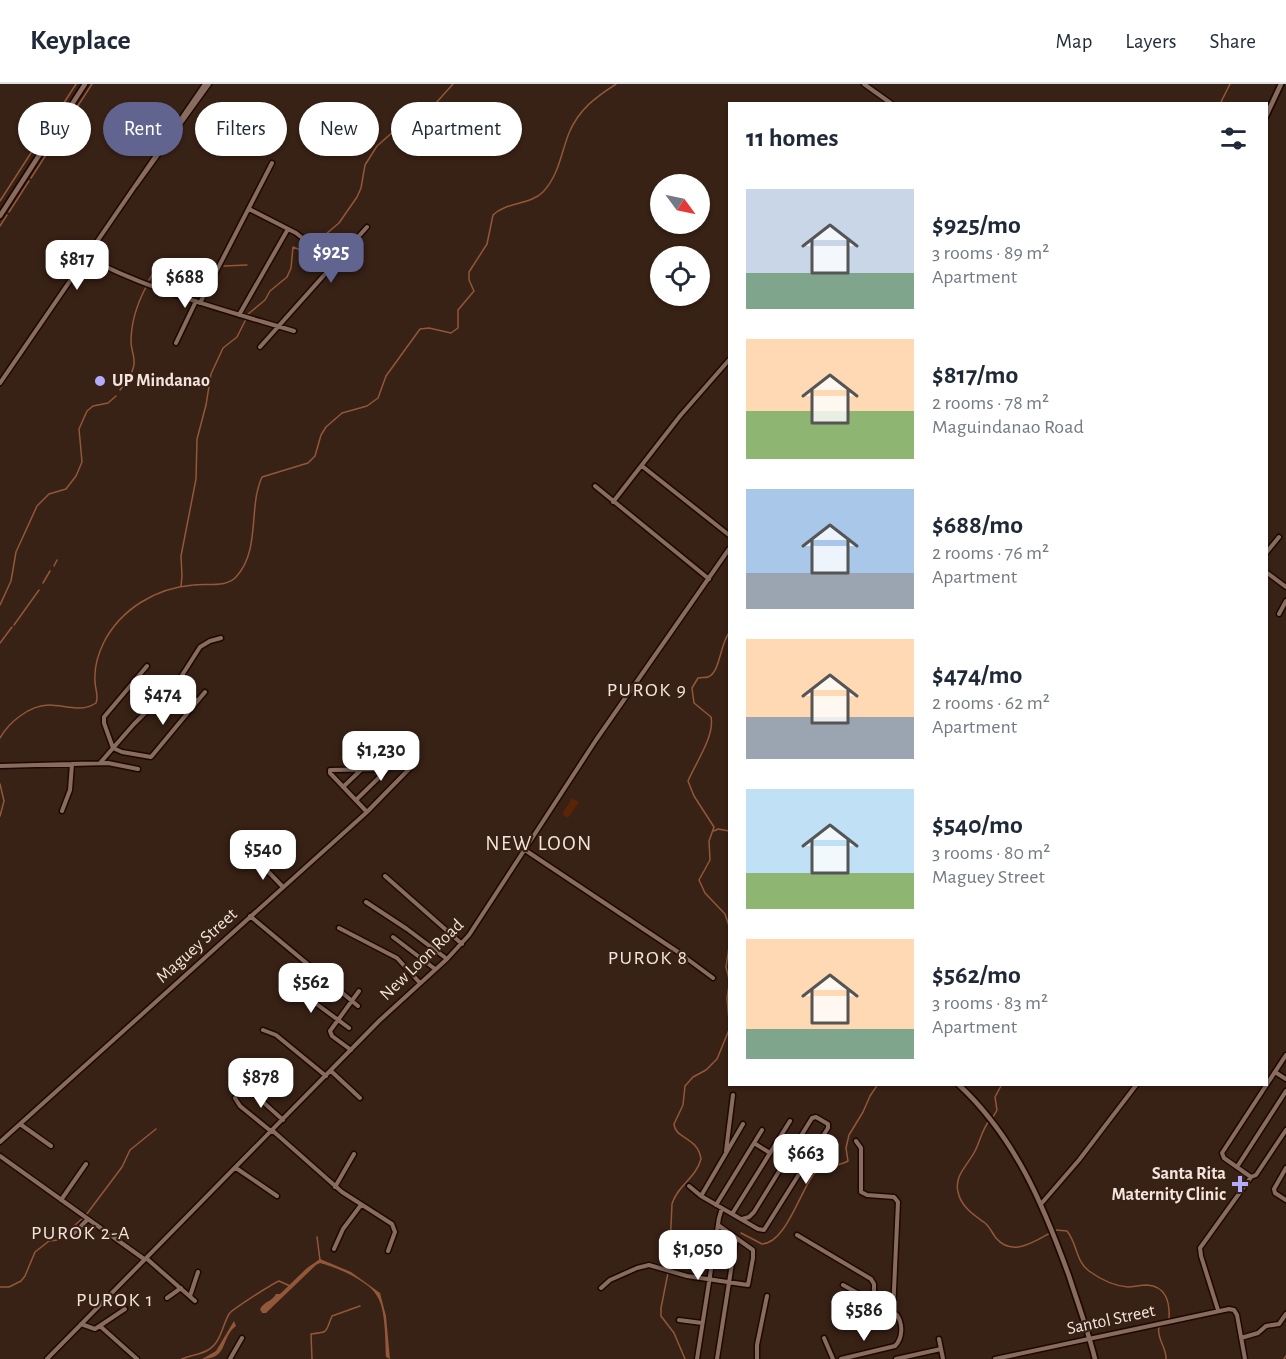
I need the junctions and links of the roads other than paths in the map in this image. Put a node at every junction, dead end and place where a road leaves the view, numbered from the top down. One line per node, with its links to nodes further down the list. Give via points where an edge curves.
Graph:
1 (84, 84): 8 (street)
2 (207, 84): 15 (street)
3 (864, 84): 5 (street)
4 (1281, 84): 6 (street)
5 (889, 102)
6 (1268, 112)
7 (272, 163): 9 (street)
8 (25, 175): 10 (street); 11 (street)
9 (249, 209): 13 (street); 17 (street)
10 (0, 211)
11 (0, 216)
12 (366, 227): 16 (street)
13 (288, 229): 16 (street); 18 (street)
14 (68, 247): 15 (street)
15 (87, 258): 17 (street, via 113,272); 24 (street)
16 (334, 263): 19 (street)
17 (198, 302): 18 (street); 21 (street)
18 (239, 315): 19 (street)
19 (278, 327): 20 (street); 22 (street)
20 (294, 331)
21 (176, 343)
22 (261, 347)
23 (728, 361): 25 (street)
24 (0, 383)
25 (642, 466): 27 (street); 28 (street)
26 (595, 486): 27 (street)
27 (613, 502): 33 (street)
28 (728, 534)
29 (1279, 537): 31 (street)
30 (728, 550): 33 (street, New Loon Road)
31 (1268, 551)
32 (1268, 574): 34 (street)
33 (709, 579): 55 (street, New Loon Road, via 596,740)
34 (1286, 587)
35 (1286, 601): 36 (street)
36 (1279, 614)
37 (221, 638): 39 (street, via 200,647)
38 (147, 666): 42 (street, via 104,717)
39 (177, 682): 41 (street); 42 (street)
40 (205, 692): 41 (street)
41 (197, 701): 42 (street, via 151,757)
42 (113, 747): 44 (street)
43 (401, 756): 50 (street)
44 (100, 763): 45 (street); 48 (street)
45 (72, 764): 46 (street); 53 (street, via 70,790)
46 (0, 766)
47 (410, 768): 54 (street, Maguey Street)
48 (138, 769)
49 (362, 769): 50 (street); 51 (street); 51 (street, via 331,770)
50 (388, 769): 52 (street)
51 (343, 787): 52 (street)
52 (356, 800): 54 (street)
53 (62, 811)
54 (367, 812): 58 (street, Maguey Street)
55 (525, 850): 63 (street, New Loon Road); 66 (street)
56 (258, 861): 58 (street)
57 (385, 876): 63 (street)
58 (282, 886): 60 (street, Maguey Street)
59 (366, 902): 64 (street)
60 (250, 916): 70 (street); 92 (street, Maguey Street)
61 (339, 928): 67 (street, via 397,958)
62 (393, 937): 65 (street)
63 (462, 944): 64 (street, New Loon Road)
64 (447, 959): 65 (street, New Loon Road)
65 (436, 970): 67 (street, New Loon Road)
66 (712, 978)
67 (420, 983): 75 (street, New Loon Road)
68 (298, 991): 72 (street)
69 (359, 991): 70 (street)
70 (352, 1001): 71 (street); 72 (street)
71 (358, 1006)
72 (337, 1020): 73 (street); 75 (street, via 330,1033)
73 (349, 1028)
74 (263, 1030): 80 (street, via 276,1035)
75 (351, 1050): 77 (street, New Loon Road)
76 (1286, 1055): 78 (street)
77 (331, 1071): 80 (street, New Loon Road); 89 (street)
78 (1275, 1072): 81 (street); 82 (street)
79 (232, 1074): 90 (street)
80 (326, 1076): 90 (street, New Loon Road)
81 (1286, 1079)
82 (1268, 1083)
83 (960, 1086): 116 (street, via 1004,1135)
84 (1135, 1086): 116 (street)
85 (1266, 1086): 106 (street, via 1222,1154)
86 (1286, 1092): 106 (street)
87 (733, 1095): 101 (street)
88 (235, 1098): 96 (street)
89 (360, 1098)
90 (283, 1120): 96 (street, New Loon Road)
91 (790, 1121): 102 (street)
92 (20, 1124): 98 (street, Maguey Street); 100 (street)
93 (743, 1124): 101 (street)
94 (762, 1130): 99 (street)
95 (1286, 1130): 109 (street)
96 (272, 1131): 107 (street, New Loon Road); 111 (street)
97 (856, 1141): 143 (street, via 861,1148 861,1192 894,1197 898,1202)
98 (0, 1142)
99 (754, 1143): 102 (street); 118 (street)
100 (51, 1146)
101 (726, 1152): 113 (street)
102 (770, 1153): 120 (street)
103 (354, 1154): 111 (street)
104 (0, 1156): 114 (street)
105 (86, 1164): 114 (street)
106 (1237, 1167): 109 (street)
107 (236, 1168): 112 (street); 129 (street, New Loon Road)
108 (1286, 1168): 115 (street, via 1274,1189)
109 (1251, 1177): 142 (street, via 1200,1248)
110 (688, 1186): 113 (street)
111 (335, 1187): 117 (street)
112 (277, 1196)
113 (701, 1196): 118 (street)
114 (61, 1200): 121 (street)
115 (1286, 1200)
116 (1041, 1204): 153 (street)
117 (361, 1205): 127 (street); 128 (street, via 394,1227)
118 (717, 1205): 119 (street)
119 (722, 1208): 120 (street); 123 (street)
120 (732, 1214): 122 (street)
121 (88, 1219): 124 (street); 129 (street)
122 (742, 1220): 122 (street, via 760,1230 765,1228 828,1124 812,1118 754,1212)
123 (717, 1225): 126 (street); 131 (street)
124 (72, 1235)
125 (797, 1235): 140 (street, via 871,1278)
126 (736, 1238): 132 (street); 132 (street, via 753,1250 750,1282 747,1286)
127 (334, 1249)
128 (388, 1251)
129 (145, 1259): 134 (street); 147 (street, New Loon Road)
130 (198, 1272): 136 (street)
131 (710, 1280): 132 (street); 135 (street, via 643,1265 610,1280); 146 (street)
132 (729, 1283): 160 (street)
133 (843, 1285): 140 (street)
134 (181, 1288): 136 (street); 138 (street)
135 (602, 1288)
136 (190, 1296): 139 (street)
137 (767, 1296): 161 (street)
138 (167, 1298)
139 (195, 1301)
140 (874, 1303): 143 (street)
141 (125, 1310): 148 (street)
142 (1218, 1310): 151 (street, Santol Street, via 1232,1309 1237,1315); 153 (street, Santol Street)
143 (893, 1312): 163 (street, via 901,1322 897,1344)
144 (1286, 1314): 151 (street, via 1279,1324)
145 (679, 1320): 146 (street)
146 (702, 1323): 159 (street)
147 (81, 1324): 148 (street, via 94,1329); 156 (street, New Loon Road)
148 (100, 1326): 157 (street)
149 (242, 1338): 158 (street)
150 (824, 1338): 162 (street)
151 (1241, 1338): 168 (street)
152 (939, 1339): 154 (street)
153 (1090, 1339): 155 (street, Santol Street); 167 (street)
154 (941, 1349): 164 (street); 165 (street)
155 (1009, 1357): 166 (street, Santol Street)
156 (47, 1359)
157 (137, 1359)
158 (230, 1359)
159 (697, 1359)
160 (717, 1359)
161 (757, 1359)
162 (833, 1359)
163 (841, 1359)
164 (896, 1359)
165 (943, 1359)
166 (995, 1359)
167 (1095, 1359)
168 (1245, 1359)

